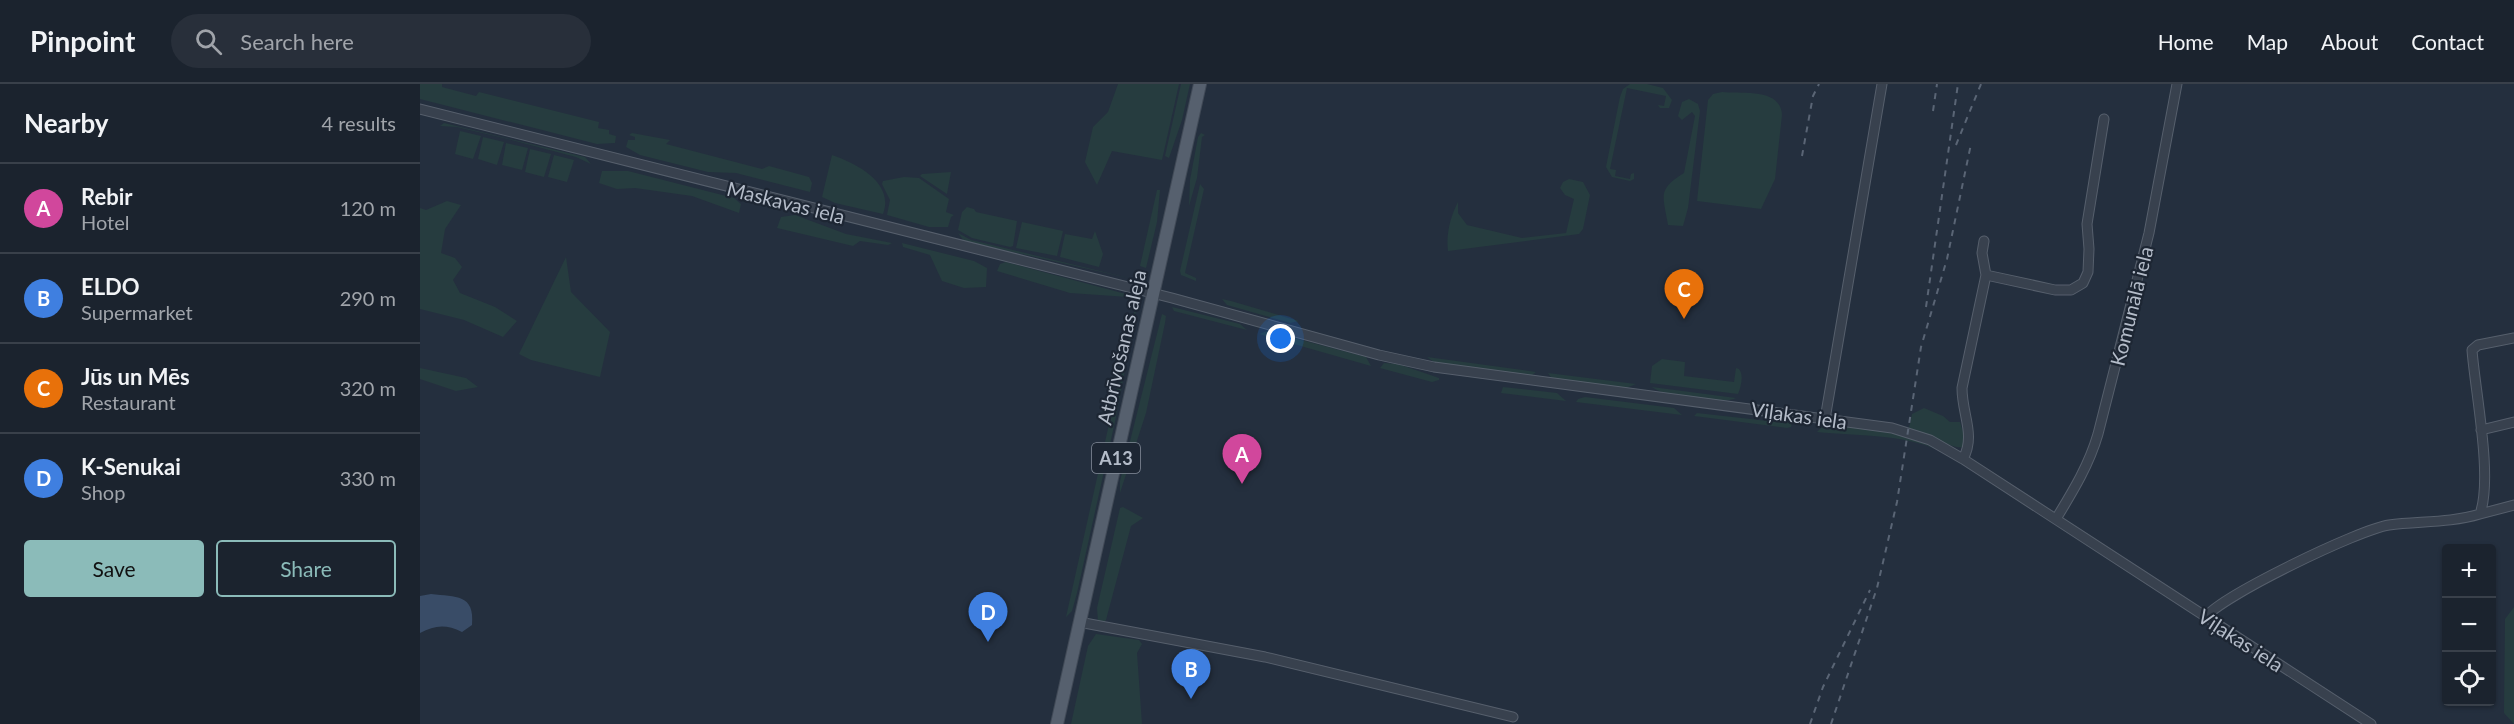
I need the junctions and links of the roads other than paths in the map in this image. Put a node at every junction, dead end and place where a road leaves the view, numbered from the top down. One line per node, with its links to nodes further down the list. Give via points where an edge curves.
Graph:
1 (1200, 84): 8 (main road, Atbrīvošanas aleja / A13)
2 (1882, 84): 10 (street)
3 (2177, 84): 16 (street, Komunālā iela, via 2149,233 2092,456)
4 (420, 109): 8 (street, Maskavas iela)
5 (2104, 119): 7 (street, via 2087,224 2088,273 2083,283 2071,290 2055,290)
6 (1984, 241): 7 (street)
7 (1986, 275): 13 (street, via 1962,388 1971,443)
8 (1153, 294): 10 (street, Viļakas iela, via 1434,367); 18 (main road, Atbrīvošanas aleja / A13)
9 (2514, 338): 12 (street, via 2478,345 2472,350)
10 (1826, 419): 13 (street, Viļakas iela, via 1907,431)
11 (2514, 422): 12 (street)
12 (2481, 430): 15 (street, via 2484,496)
13 (1963, 459): 16 (street, Viļakas iela)
14 (2514, 505): 15 (street)
15 (2480, 514): 17 (street, via 2377,528 2251,587 2210,611)
16 (2056, 519): 17 (street, Viļakas iela)
17 (2205, 618): 21 (street, Viļakas iela)
18 (1079, 622): 19 (street, via 1266,657); 20 (main road, Atbrīvošanas aleja / A13)
19 (1513, 717)
20 (1057, 724)
21 (2371, 724)

